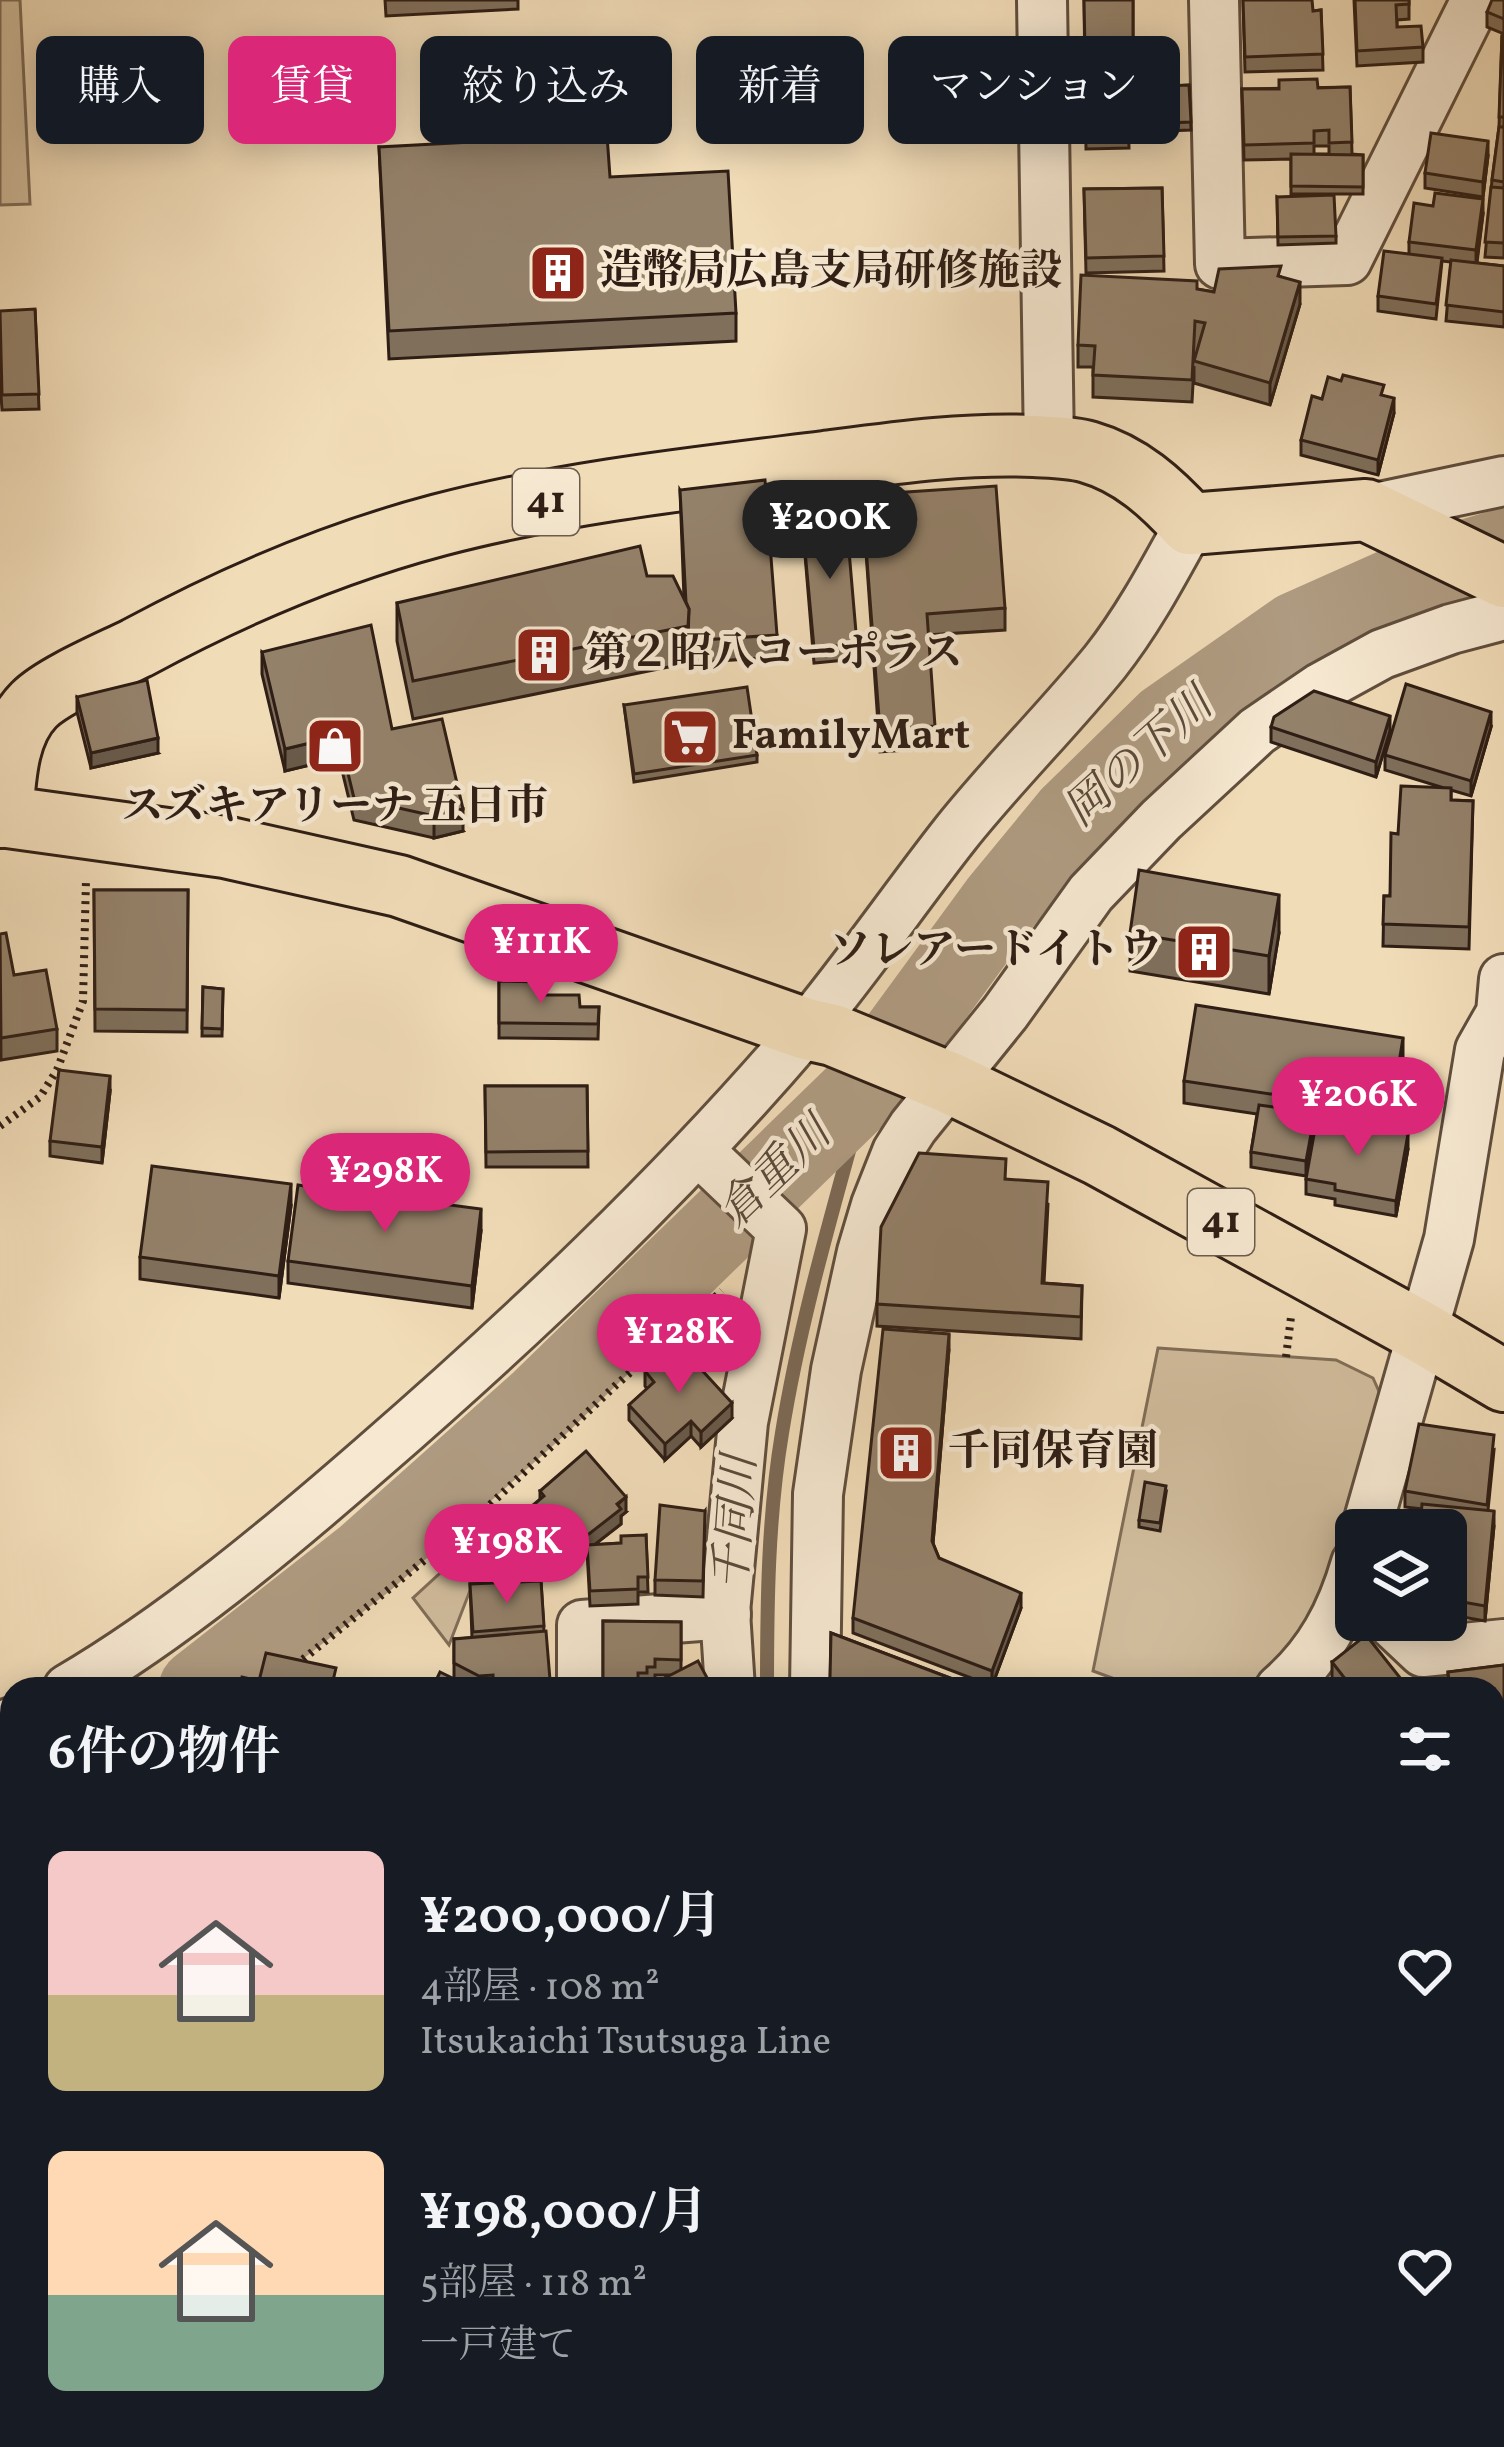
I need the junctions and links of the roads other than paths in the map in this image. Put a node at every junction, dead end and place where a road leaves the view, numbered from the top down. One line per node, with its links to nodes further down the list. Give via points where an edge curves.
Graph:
1 (1042, 0): 4 (street)
2 (1214, 0): 3 (street, via 1220,264 1347,260)
3 (1477, 0)
4 (1049, 447): 7 (main road, 41, via 1120,463); 10 (main road, 41, via 879,455 580,496 346,554 208,609 49,693 12,744)
5 (1504, 481): 6 (street)
6 (1383, 518): 7 (main road); 8 (main road)
7 (1190, 524): 12 (street, via 1107,659 960,828)
8 (1504, 577)
9 (1504, 615): 14 (street, via 1382,654 1257,731 1091,893 977,1044)
10 (1, 816): 12 (main road, 41, via 225,847 399,886)
11 (1504, 980): 13 (street)
12 (819, 1032): 14 (main road, 41); 15 (street)
13 (1492, 1051): 16 (street)
14 (941, 1079): 16 (main road, 41, via 1099,1155); 26 (street, via 897,1152 862,1252 836,1370 818,1494)
15 (706, 1159): 19 (street, via 776,1225 743,1422); 23 (street, via 336,1490)
16 (1423, 1333): 17 (main road, 41); 18 (street)
17 (1504, 1381)
18 (1372, 1509)
19 (726, 1614): 24 (street, via 582,1625); 25 (street)
20 (1335, 1621): 27 (street)
21 (1411, 1641): 22 (street, via 1423,1652)
22 (1504, 1644)
23 (89, 1677)
24 (582, 1677)
25 (729, 1677)
26 (815, 1677)
27 (1296, 1677)

